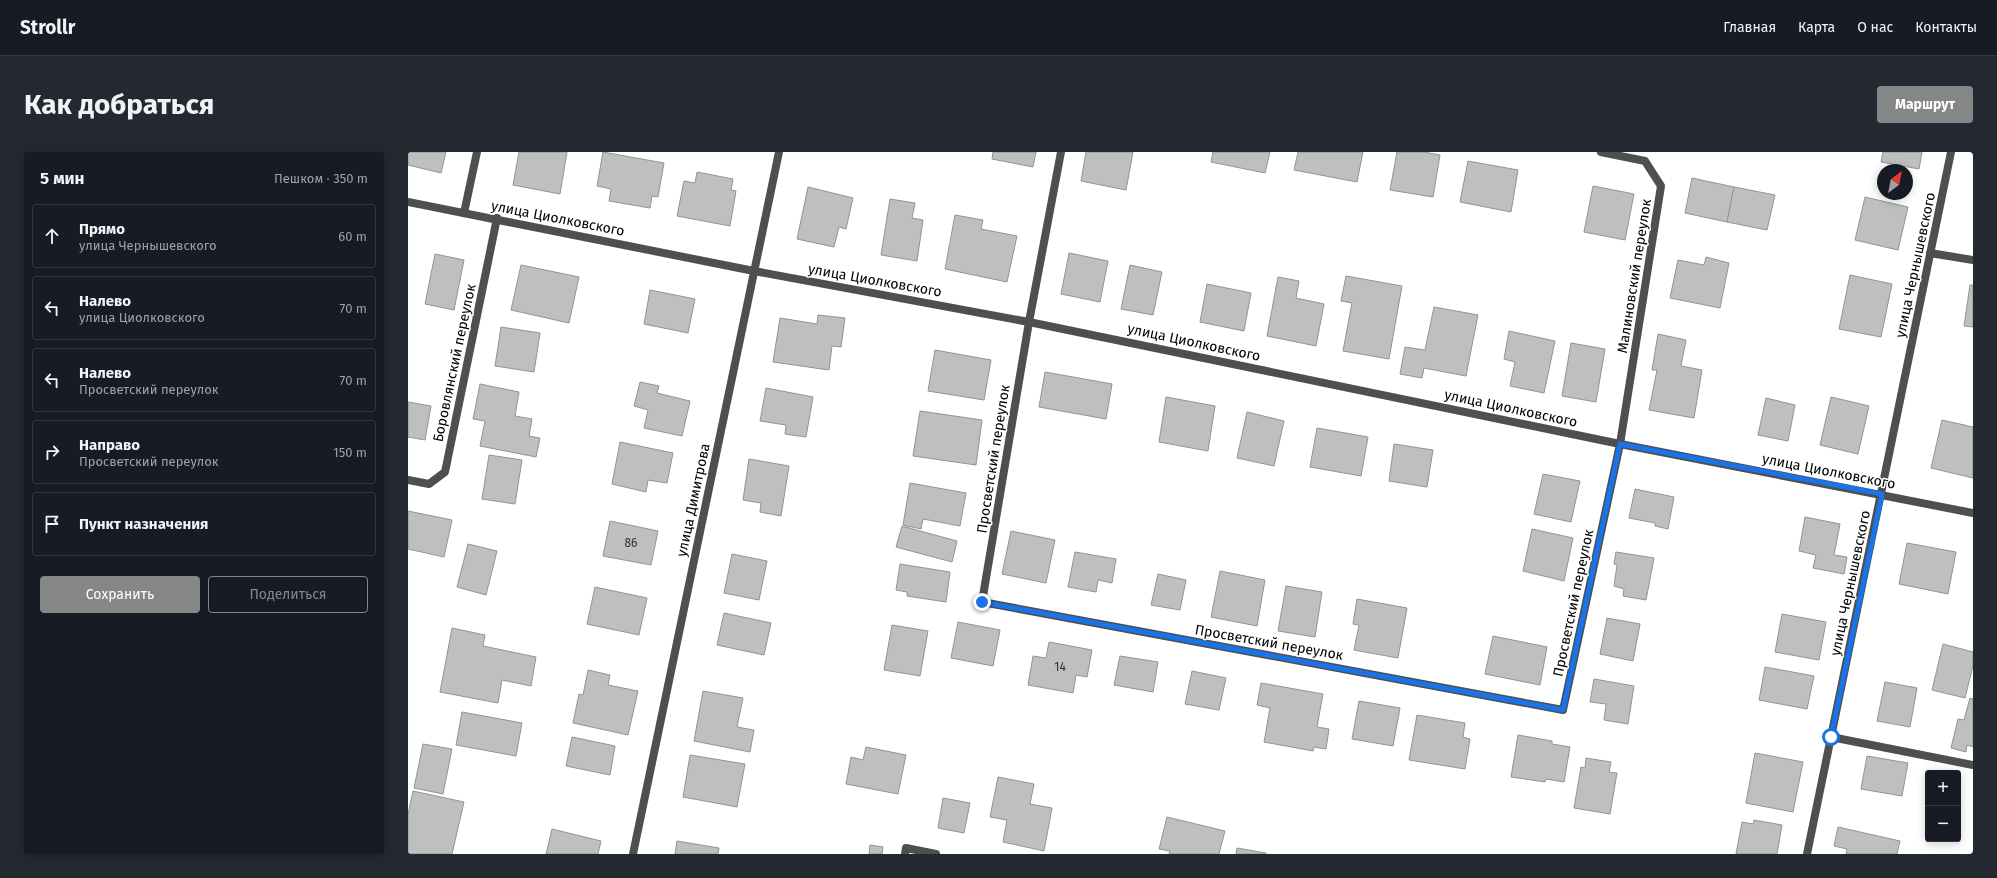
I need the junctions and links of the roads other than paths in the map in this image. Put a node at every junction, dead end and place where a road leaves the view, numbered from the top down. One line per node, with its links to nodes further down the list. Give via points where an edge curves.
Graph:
1 (477, 152): 7 (street)
2 (779, 152): 11 (street, улица Димитрова)
3 (1061, 152): 12 (street)
4 (1601, 152): 13 (street, Малиновский переулок, via 1645,161 1661,186)
5 (1951, 152): 9 (street, улица Чернышевского)
6 (408, 202): 7 (street, улица Циолковского)
7 (464, 213): 8 (street, улица Циолковского)
8 (497, 218): 11 (street, улица Циолковского); 14 (street, Боровлянский переулок, via 445,472 428,484)
9 (1930, 253): 10 (street); 15 (street, улица Чернышевского)
10 (1973, 260)
11 (754, 271): 12 (street, улица Циолковского); 19 (street, улица Димитрова)
12 (1029, 322): 13 (street, улица Циолковского); 13 (street, Просветский переулок, via 982,602 1563,710)
13 (1620, 444): 15 (street, улица Циолковского)
14 (408, 480)
15 (1882, 494): 16 (street, улица Циолковского); 17 (street, улица Чернышевского)
16 (1973, 513)
17 (1831, 737): 18 (street); 22 (street, улица Чернышевского)
18 (1973, 765)
19 (633, 854)
20 (905, 854): 21 (street, via 906,848)
21 (936, 854)
22 (1807, 854)

